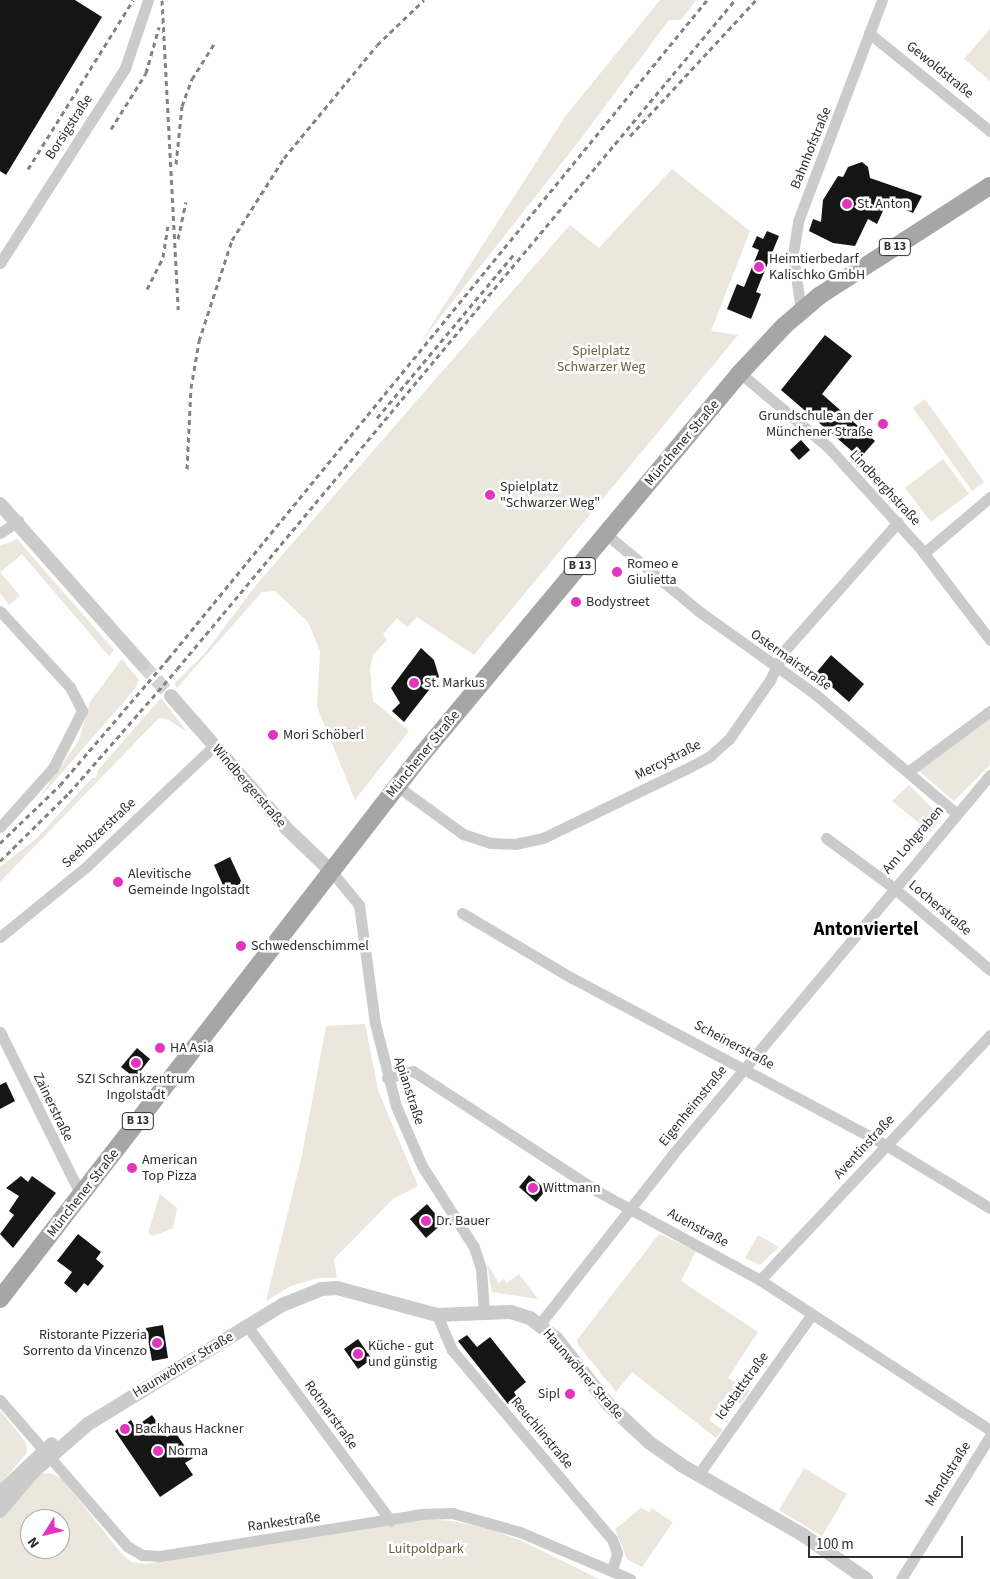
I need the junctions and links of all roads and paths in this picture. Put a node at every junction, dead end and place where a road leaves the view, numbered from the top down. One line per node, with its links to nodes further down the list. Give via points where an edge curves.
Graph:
1 (148, 0): 6 (street, Borsigstraße, via 125,68)
2 (882, 0): 3 (street, Bahnhofstraße)
3 (870, 33): 4 (street, Gewoldstraße); 7 (street, Bahnhofstraße, via 795,239)
4 (990, 131)
5 (990, 186): 7 (main road, Münchener Straße / B 13)
6 (0, 263)
7 (801, 311): 8 (main road, Münchener Straße / B 13)
8 (740, 373): 12 (street, Lindberghstraße, via 828,448); 14 (main road, Münchener Straße / B 13)
9 (990, 497): 15 (street)
10 (0, 504): 11 (street)
11 (18, 521): 13 (street); 18 (street)
12 (898, 522): 15 (street, Lindberghstraße); 19 (street, Mercystraße, via 784,651)
13 (0, 533)
14 (606, 534): 19 (street, Ostermairstraße, via 700,612); 25 (main road, Münchener Straße / B 13)
15 (924, 553): 17 (street, Lindberghstraße)
16 (0, 610): 27 (street, via 70,687 82,711 53,768)
17 (990, 640)
18 (142, 664)
19 (776, 667): 23 (street, Ostermairstraße); 25 (street, Mercystraße, via 729,739 710,756 528,842 490,843 463,834)
20 (170, 696): 22 (street, Windbergerstraße)
21 (990, 711): 23 (street)
22 (214, 746): 29 (street, Windbergerstraße, via 287,829); 32 (street, Seeholzerstraße, via 81,870)
23 (910, 771): 26 (street, Ostermairstraße)
24 (990, 775): 26 (street, Am Lohgraben)
25 (397, 786): 29 (main road, Münchener Straße / B 13)
26 (956, 813): 30 (street, Am Lohgraben)
27 (0, 827)
28 (826, 838): 30 (street, Am Lohgraben)
29 (332, 872): 37 (street, Apianstraße, via 360,905); 39 (main road, Münchener Straße / B 13)
30 (894, 888): 33 (street, Locherstraße); 36 (street, Eigenheimstraße)
31 (462, 913): 36 (street, Scheinerstraße, via 556,969)
32 (0, 937)
33 (990, 970)
34 (0, 1032): 39 (street, Zainerstraße)
35 (990, 1035): 38 (street, Aventinstraße)
36 (745, 1067): 38 (street, Scheinerstraße); 41 (street, Eigenheimstraße)
37 (387, 1078): 41 (street, Auenstraße, via 413,1071); 44 (street, Apianstraße, via 412,1149 474,1247 481,1269)
38 (886, 1145): 40 (street, Scheinerstraße); 42 (street, Aventinstraße)
39 (81, 1195): 43 (main road, Münchener Straße / B 13)
40 (990, 1208)
41 (628, 1209): 42 (street, Auenstraße); 47 (street, Eigenheimstraße)
42 (760, 1280): 45 (street, Auenstraße)
43 (0, 1299)
44 (484, 1312): 46 (street, Haunwöhrer Straße); 47 (street, Haunwöhrer Straße, via 511,1312)
45 (812, 1314): 50 (street, Auenstraße); 53 (street, Ickstattstraße)
46 (438, 1315): 48 (street, Haunwöhrer Straße, via 355,1291 330,1288 291,1301); 57 (street, Reuchlinstraße, via 452,1350 612,1539 617,1553)
47 (540, 1324): 53 (street, Haunwöhrer Straße, via 556,1338 636,1432)
48 (247, 1326): 52 (street, Haunwöhrer Straße, via 88,1424); 56 (street, Rotmarstraße)
49 (0, 1400): 52 (street, Rankestraße)
50 (990, 1430)
51 (990, 1436): 60 (street, Mendlstraße)
52 (47, 1454): 54 (street, Haunwöhrer Straße); 55 (street, Haunwöhrer Straße); 56 (street, Rankestraße, via 127,1546 142,1555 160,1556)
53 (698, 1475): 59 (street, Haunwöhrer Straße, via 803,1535)
54 (0, 1493)
55 (0, 1510)
56 (391, 1521): 57 (street, Rankestraße, via 452,1513 520,1532)
57 (612, 1570): 58 (street, Rankestraße)
58 (630, 1579)
59 (866, 1579)
60 (901, 1579)

